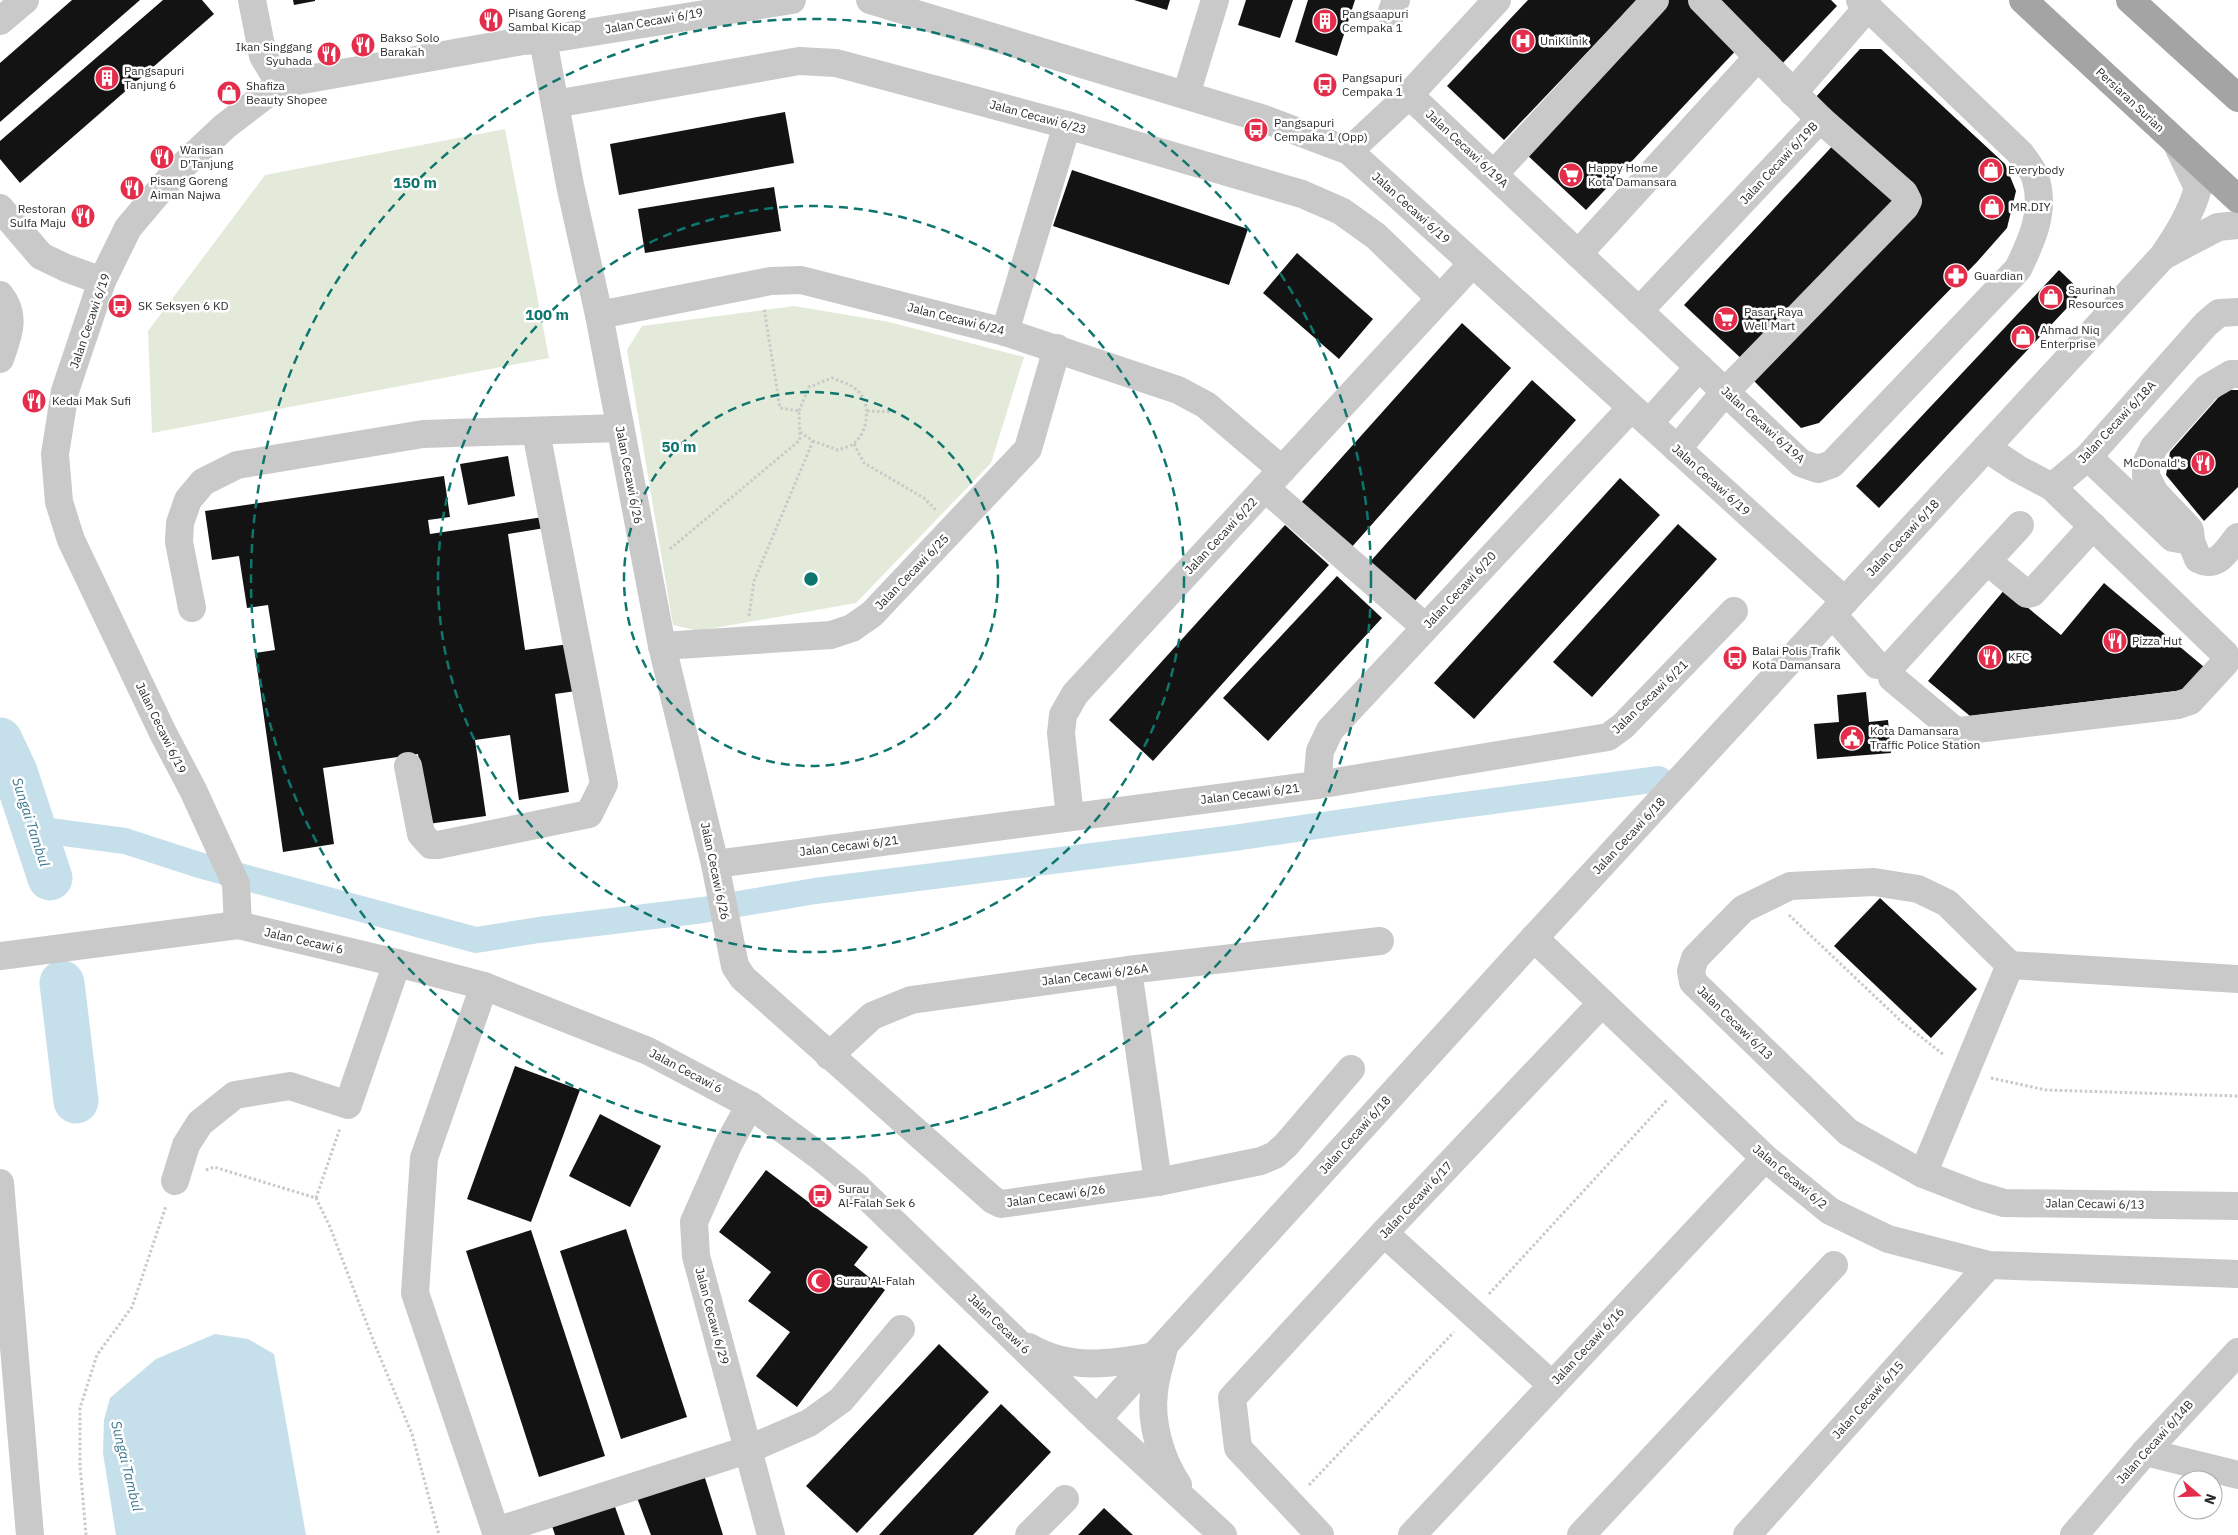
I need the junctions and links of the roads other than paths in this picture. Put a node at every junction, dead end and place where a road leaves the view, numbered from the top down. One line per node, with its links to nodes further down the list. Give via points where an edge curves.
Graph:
1 (25, 0): 13 (street)
2 (252, 0): 16 (street, via 263,56)
3 (792, 0): 12 (street, Jalan Cecawi 6/19)
4 (870, 0): 18 (street, Jalan Cecawi 6/19)
5 (1215, 0): 18 (street)
6 (1496, 0): 19 (street)
7 (1655, 0): 26 (street)
8 (1702, 0): 15 (street, Jalan Cecawi 6/19B)
9 (2023, 0): 24 (main road, Persiaran Surian)
10 (2130, 0): 20 (main road)
11 (1864, 4): 17 (street); 44 (street, Jalan Cecawi 6/19A, via 2020,153 2036,178 2040,208 2032,241 2018,269 1832,464 1818,469 1801,463)
12 (685, 8): 14 (street, Jalan Cecawi 6/19)
13 (0, 21)
14 (543, 40): 16 (street, Jalan Cecawi 6/19); 21 (street, Jalan Cecawi 6/26)
15 (1758, 57): 17 (street, Jalan Cecawi 6/19B); 30 (street)
16 (280, 84): 33 (street, Jalan Cecawi 6/19, via 224,127 172,176 128,228)
17 (1793, 93): 22 (street, Jalan Cecawi 6/19B)
18 (1186, 95): 25 (street, Jalan Cecawi 6/19, via 1264,119)
19 (1409, 95): 25 (street); 26 (street, Jalan Cecawi 6/19A)
20 (2238, 98)
21 (556, 104): 23 (street, Jalan Cecawi 6/23, via 799,61 836,63); 38 (street, Jalan Cecawi 6/26)
22 (1820, 119): 36 (street, Jalan Cecawi 6/19B); 44 (street, via 1904,193 1908,201)
23 (1067, 124): 34 (street, Jalan Cecawi 6/23, via 1302,194 1341,210); 39 (street)
24 (2176, 142): 27 (main road, Persiaran Surian); 31 (street, Jalan Cecawi 6/18, via 2198,188 2180,230)
25 (1349, 152): 32 (street, Jalan Cecawi 6/19)
26 (1494, 174): 30 (street, Jalan Cecawi 6/19A)
27 (2238, 199)
28 (0, 208): 33 (street, via 41,256)
29 (2238, 226): 31 (street, Jalan Cecawi 6/18, via 2218,227)
30 (1578, 254): 36 (street, Jalan Cecawi 6/19A)
31 (2164, 256): 48 (street, Jalan Cecawi 6/18)
32 (1472, 264): 34 (street); 45 (street, Jalan Cecawi 6/19)
33 (102, 281): 68 (street, Jalan Cecawi 6/19, via 65,391 54,454 59,502 71,540 232,875)
34 (1446, 292): 51 (street, Jalan Cecawi 6/22)
35 (0, 295): 41 (street, via 10,314 10,332)
36 (1639, 311): 42 (street, Jalan Cecawi 6/19A)
37 (2238, 312): 50 (street, Jalan Cecawi 6/18A, via 2219,313 2206,324)
38 (599, 315): 39 (street, Jalan Cecawi 6/24, via 760,284 801,280); 46 (street, Jalan Cecawi 6/26)
39 (1005, 332): 40 (street, Jalan Cecawi 6/24)
40 (1057, 348): 51 (street, Jalan Cecawi 6/24, via 1185,394 1206,405); 62 (street, Jalan Cecawi 6/25, via 1028,449 872,614 852,628 830,635)
41 (0, 359)
42 (1699, 367): 44 (street, Jalan Cecawi 6/19A); 45 (street, Jalan Cecawi 6/20)
43 (2238, 374): 56 (street, via 2230,374 2207,388 2154,447 2146,464 2146,476 2155,493 2190,530)
44 (1725, 392): 49 (street)
45 (1640, 416): 49 (street, Jalan Cecawi 6/19); 61 (street, Jalan Cecawi 6/20)
46 (620, 428): 47 (street); 62 (street, Jalan Cecawi 6/26)
47 (536, 432): 58 (street, via 424,434 238,465 203,482 188,500 180,523 179,542); 64 (street, via 604,784 589,814 430,845 421,834)
48 (1986, 448): 52 (street, via 2018,470); 59 (street, Jalan Cecawi 6/18)
49 (1677, 449): 59 (street, Jalan Cecawi 6/19)
50 (2088, 457): 52 (street, Jalan Cecawi 6/18A); 56 (street, via 2173,538)
51 (1274, 479): 61 (street, Jalan Cecawi 6/24); 66 (street, Jalan Cecawi 6/22, via 1076,694 1063,715 1061,733)
52 (2052, 487): 54 (street)
53 (2020, 526): 57 (street)
54 (2093, 526): 57 (street, via 2032,593 2026,594); 63 (street, via 2225,654 2225,663 2190,701 1960,731 1952,728 1892,678)
55 (2238, 538): 56 (street, via 2216,562 2207,563 2198,559)
56 (2191, 541)
57 (1987, 561): 63 (street)
58 (192, 608)
59 (1839, 608): 63 (street, Jalan Cecawi 6/19, via 1877,665); 69 (street, Jalan Cecawi 6/18)
60 (1734, 612): 65 (street, Jalan Cecawi 6/21, via 1623,726 1608,737)
61 (1425, 627): 65 (street, Jalan Cecawi 6/20, via 1330,730 1320,752)
62 (662, 646): 67 (street, Jalan Cecawi 6/26)
63 (1890, 667)
64 (408, 766)
65 (1317, 785): 66 (street, Jalan Cecawi 6/21)
66 (1070, 817): 67 (street, Jalan Cecawi 6/21)
67 (715, 864): 78 (street, Jalan Cecawi 6/26, via 735,966 742,978)
68 (238, 925): 71 (street, Jalan Cecawi 6); 72 (street, Jalan Cecawi 6)
69 (1534, 938): 77 (street, Jalan Cecawi 6/2); 93 (street, Jalan Cecawi 6/18)
70 (1380, 941): 74 (street, Jalan Cecawi 6/26A)
71 (0, 956)
72 (397, 963): 76 (street, Jalan Cecawi 6); 83 (street, via 348,1105 290,1086 235,1095 200,1122 186,1146)
73 (2010, 965): 75 (street); 82 (street); 82 (street, Jalan Cecawi 6/13, via 1947,903 1918,889 1874,882 1790,886 1743,909 1695,958 1691,970 1693,982 1848,1132)
74 (1128, 970): 78 (street, Jalan Cecawi 6/26A, via 911,1000 872,1016); 84 (street)
75 (2238, 980)
76 (484, 986): 80 (street, Jalan Cecawi 6, via 648,1051); 102 (street, via 424,1158 415,1294)
77 (1602, 1003): 81 (street, Jalan Cecawi 6/2); 87 (street, Jalan Cecawi 6/17)
78 (829, 1056): 84 (street, Jalan Cecawi 6/26, via 997,1203)
79 (1351, 1069): 84 (street, Jalan Cecawi 6/26, via 1275,1155 1254,1163)
80 (750, 1105): 92 (street, Jalan Cecawi 6, via 856,1185); 97 (street, Jalan Cecawi 6/29, via 728,1145 694,1222 696,1256)
81 (1765, 1158): 89 (street, Jalan Cecawi 6/2, via 1830,1211 1888,1239); 95 (street, Jalan Cecawi 6/16)
82 (1922, 1174): 86 (street, Jalan Cecawi 6/13, via 2004,1203)
83 (175, 1181)
84 (1158, 1182)
85 (0, 1183): 103 (street)
86 (2238, 1206)
87 (1384, 1233): 95 (street); 107 (street, Jalan Cecawi 6/17, via 1232,1398 1238,1448)
88 (1834, 1265): 109 (street)
89 (1989, 1266): 90 (street, Jalan Cecawi 6/2); 110 (street, Jalan Cecawi 6/15)
90 (2238, 1274)
91 (901, 1329): 97 (street, via 841,1400 809,1423)
92 (1013, 1337): 93 (street, via 1061,1360 1084,1364 1108,1364); 96 (street, Jalan Cecawi 6)
93 (1159, 1350): 96 (street, Jalan Cecawi 6/18); 101 (street, via 1153,1393 1156,1434 1169,1472)
94 (2238, 1352): 98 (street, Jalan Cecawi 6/14B)
95 (1552, 1385): 108 (street, Jalan Cecawi 6/16)
96 (1098, 1419): 101 (street, Jalan Cecawi 6)
97 (747, 1450): 102 (street); 104 (street, Jalan Cecawi 6/29)
98 (2145, 1452): 99 (street); 111 (street, Jalan Cecawi 6/14B)
99 (2238, 1475)
100 (1065, 1500): 105 (street)
101 (1191, 1506): 106 (street, Jalan Cecawi 6)
102 (496, 1533)
103 (30, 1535)
104 (771, 1535)
105 (1029, 1535)
106 (1223, 1535)
107 (1320, 1535)
108 (1412, 1535)
109 (1581, 1535)
110 (1746, 1535)
111 (2074, 1535)

